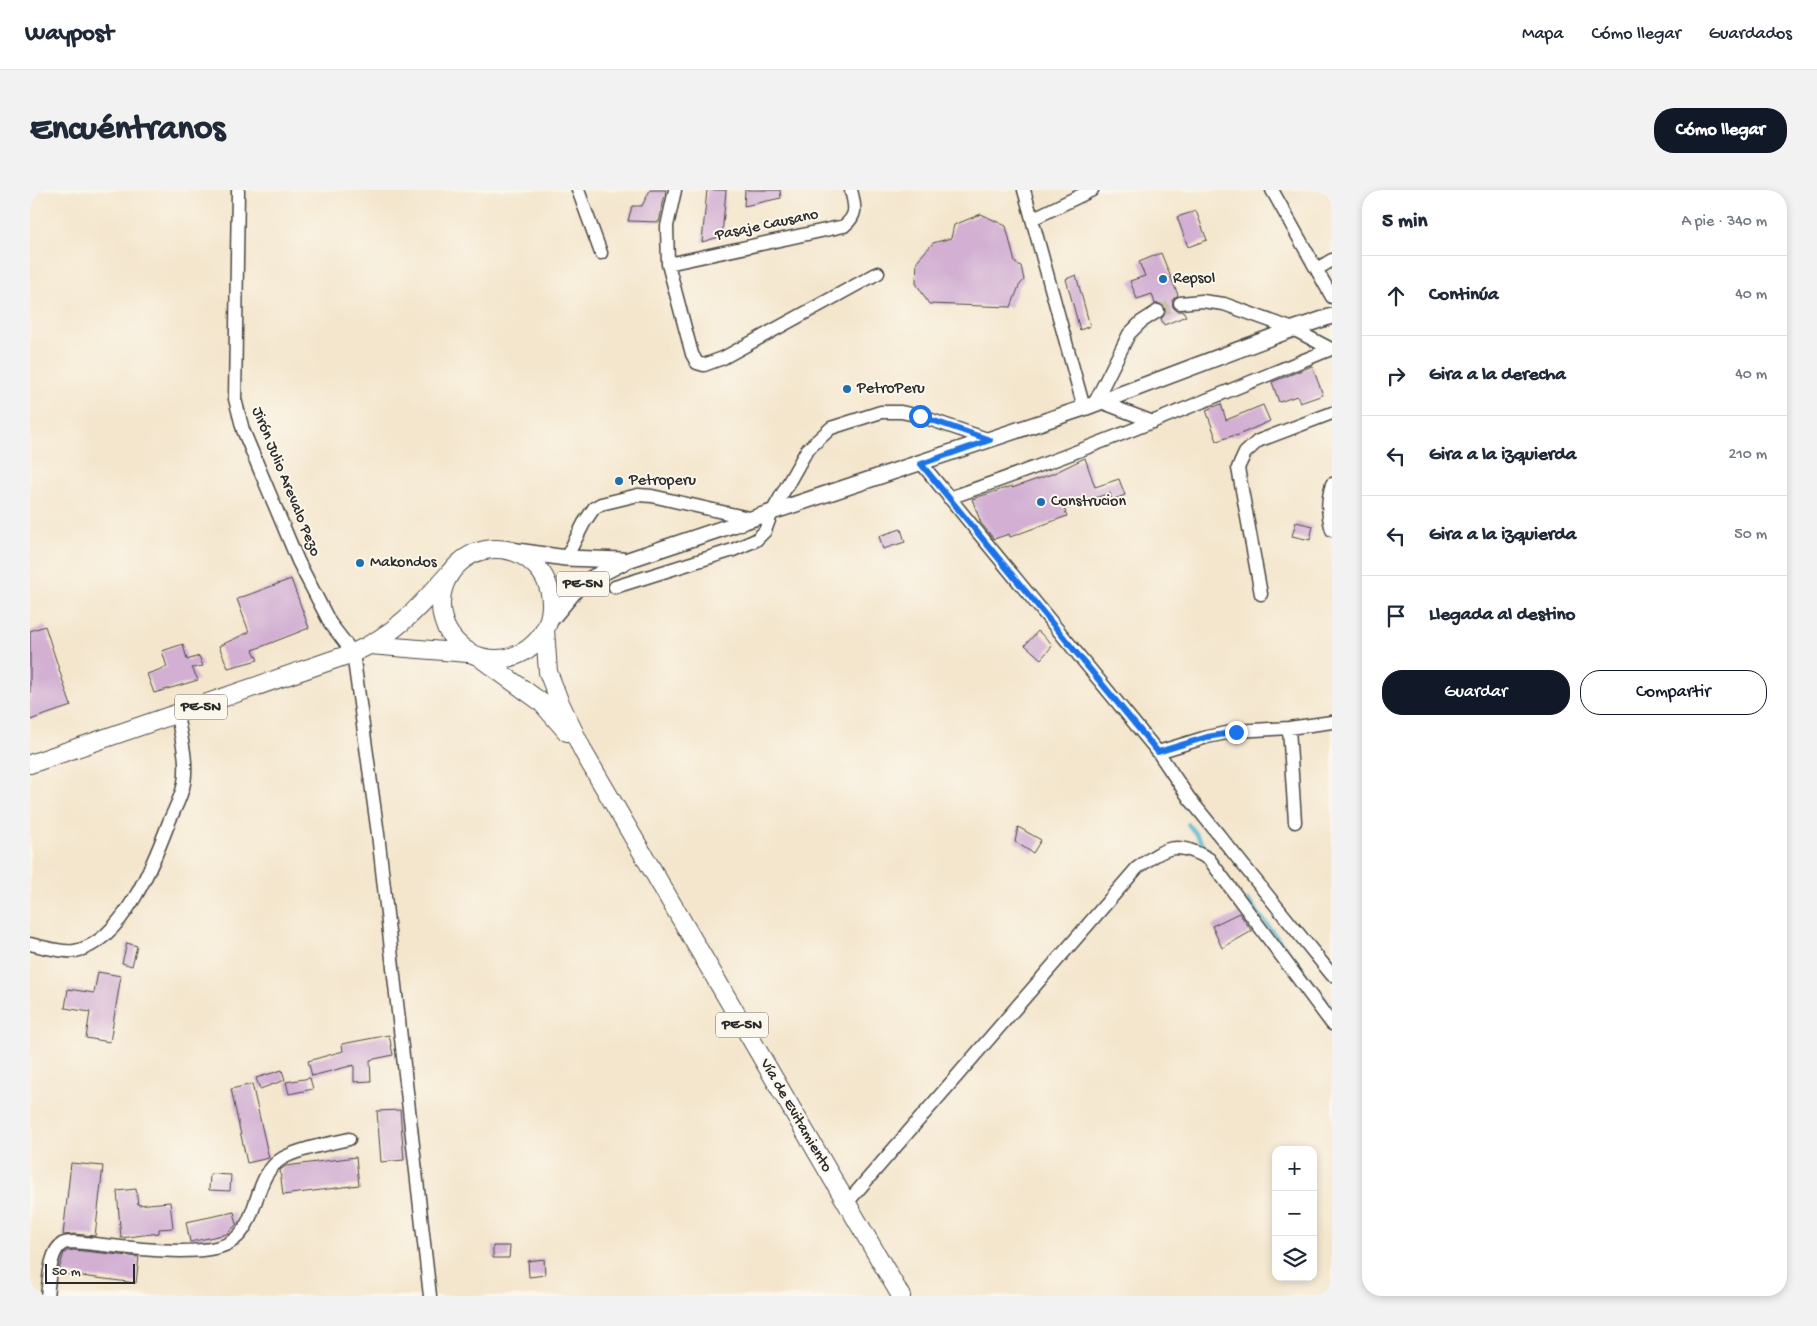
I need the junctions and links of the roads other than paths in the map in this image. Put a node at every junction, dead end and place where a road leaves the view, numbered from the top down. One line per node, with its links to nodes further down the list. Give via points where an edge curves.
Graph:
1 (238, 190): 38 (street, Jirón Julio Arevalo Pezo, via 235,399 243,430 298,561 330,623)
2 (578, 190): 9 (street)
3 (675, 190): 11 (street, via 667,226)
4 (1024, 190): 8 (street)
5 (1092, 190): 8 (street)
6 (1272, 190): 12 (street)
7 (852, 195): 11 (street, Pasaje Causano, via 855,211 852,220 844,226)
8 (1032, 219): 20 (street)
9 (601, 252)
10 (1332, 260): 12 (street)
11 (668, 264): 13 (street, via 692,354 697,363 704,365 723,358)
12 (1317, 269): 14 (street)
13 (878, 274)
14 (1332, 297)
15 (1180, 303): 18 (street, via 1224,304)
16 (1158, 311): 20 (street, via 1140,322 1129,334)
17 (1332, 316): 18 (main road, PE-5N)
18 (1293, 329): 19 (street); 20 (main road, PE-5N)
19 (1332, 349): 22 (street)
20 (1093, 405): 22 (street); 23 (main road, PE-5N)
21 (1332, 413): 35 (street, via 1258,442 1245,453 1238,468)
22 (1153, 422): 26 (street)
23 (990, 440): 24 (main road, PE-5N); 27 (street, via 900,412 881,412 831,428 807,450)
24 (921, 464): 26 (street); 27 (main road, PE-5N)
25 (1332, 484): 29 (street, via 1327,513)
26 (949, 498): 43 (street)
27 (772, 512): 28 (main road, PE-5N); 34 (street, via 765,531 756,540)
28 (753, 519): 31 (street, via 638,494 594,508); 32 (main road, PE-5N)
29 (1332, 530)
30 (503, 549): 31 (main road, PE-5N); 33 (highway, via 475,553); 36 (highway, via 532,562 543,575 550,590 552,607)
31 (566, 558): 32 (main road, PE-5N)
32 (628, 560): 36 (main road, PE-5N, via 578,588)
33 (452, 570): 37 (highway, PE-5N, via 424,603); 39 (highway, via 443,587 440,606 443,624 453,641)
34 (615, 587)
35 (1261, 594)
36 (547, 627): 39 (highway, via 534,646 518,656 499,660); 44 (highway, Vía de Evitamiento / PE-5N, via 548,672)
37 (370, 645): 38 (highway, PE-5N); 39 (highway, PE-5N)
38 (353, 653): 40 (highway, PE-5N); 53 (street, via 378,834)
39 (474, 656): 44 (highway, Vía de Evitamiento / PE-5N, via 541,702)
40 (177, 715): 45 (highway, PE-5N); 47 (street, via 186,762 184,786 156,856 133,902 96,942 75,951)
41 (1332, 722): 42 (street)
42 (1289, 728): 43 (street, via 1207,737); 46 (street)
43 (1158, 752): 48 (street, via 1189,798)
44 (584, 753): 51 (highway, Vía de Evitamiento / PE-5N)
45 (30, 764)
46 (1296, 822)
47 (30, 944)
48 (1332, 975)
49 (1332, 1024): 51 (street, via 1209,859 1193,850 1175,848 1158,853 1137,868)
50 (349, 1139): 52 (street, via 283,1158 265,1177 241,1234 229,1243 212,1249 179,1252 74,1242 62,1244 51,1263)
51 (846, 1204): 54 (highway, Vía de Evitamiento / PE-5N)
52 (47, 1296)
53 (430, 1296)
54 (901, 1296)

